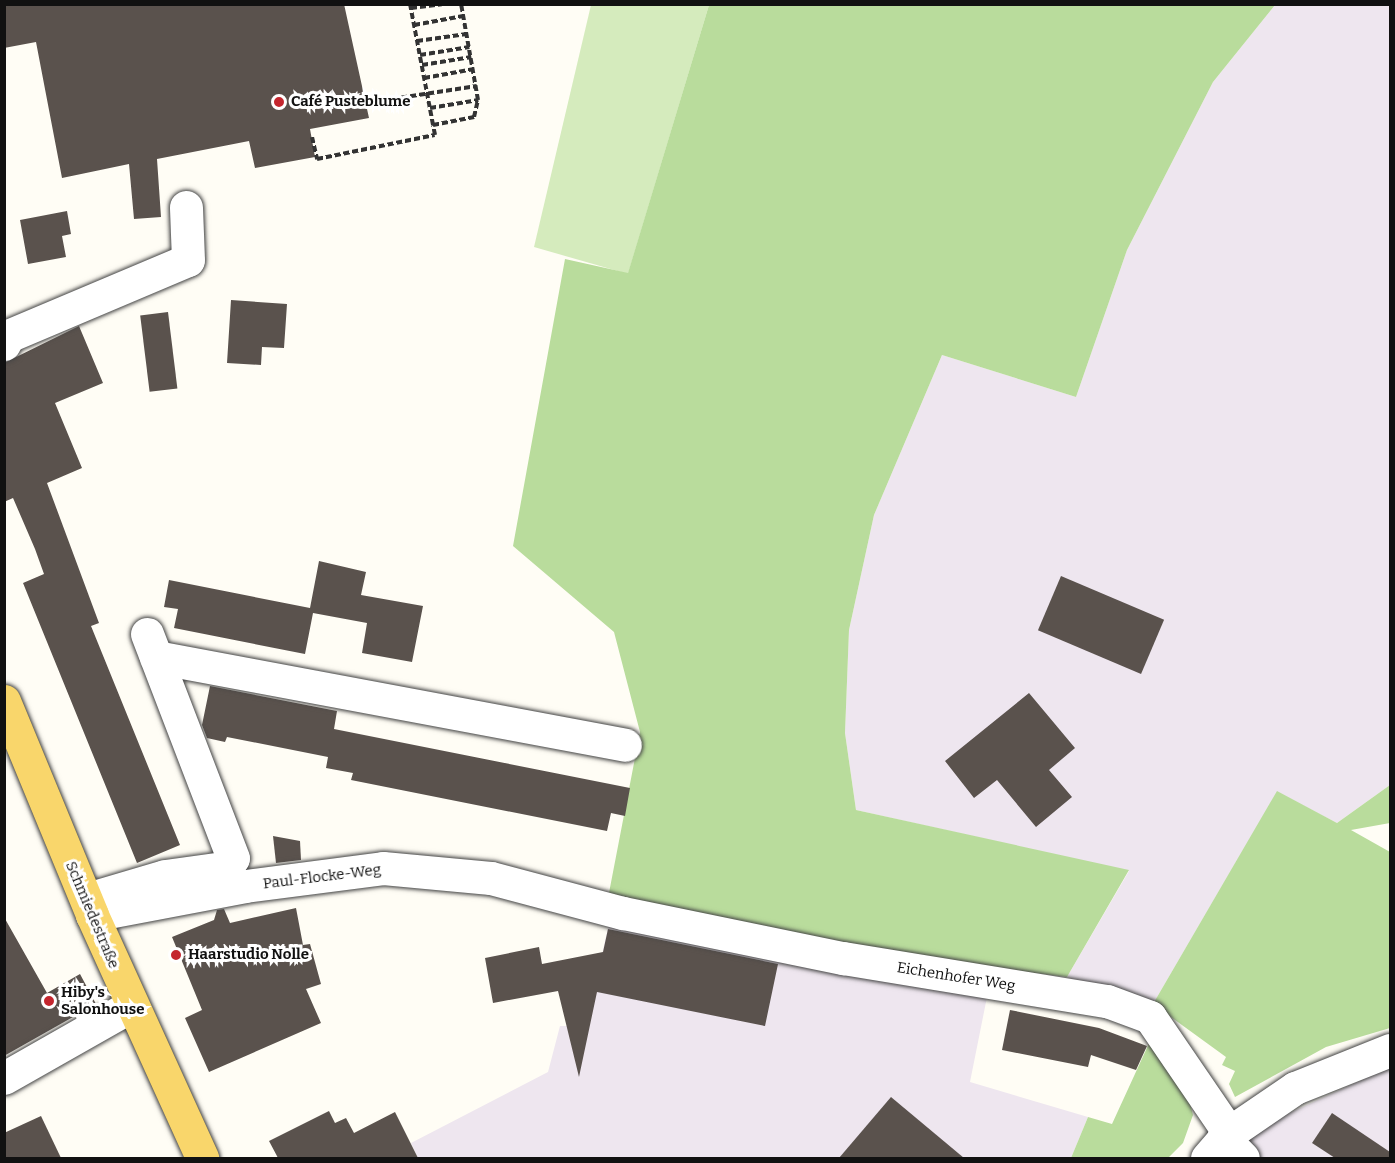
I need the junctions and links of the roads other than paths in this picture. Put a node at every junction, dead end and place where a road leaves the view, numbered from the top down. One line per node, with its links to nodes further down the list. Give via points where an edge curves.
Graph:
1 (186, 207): 2 (street, via 188,260 8,336)
2 (4, 344)
3 (4, 701): 5 (main road, Schmiedestraße)
4 (625, 745): 5 (street, via 151,646 233,858 224,868 165,876)
5 (88, 908): 6 (street, Paul-Flocke-Weg, via 383,868 491,878); 7 (main road, Schmiedestraße)
6 (623, 913): 10 (street, Eichenhofer Weg, via 843,958 1107,1001 1150,1017)
7 (131, 1005): 9 (street); 11 (main road, Schmiedestraße)
8 (1390, 1050): 10 (street, Eichenhofer Weg, via 1295,1088)
9 (4, 1078)
10 (1226, 1147)
11 (202, 1158)

